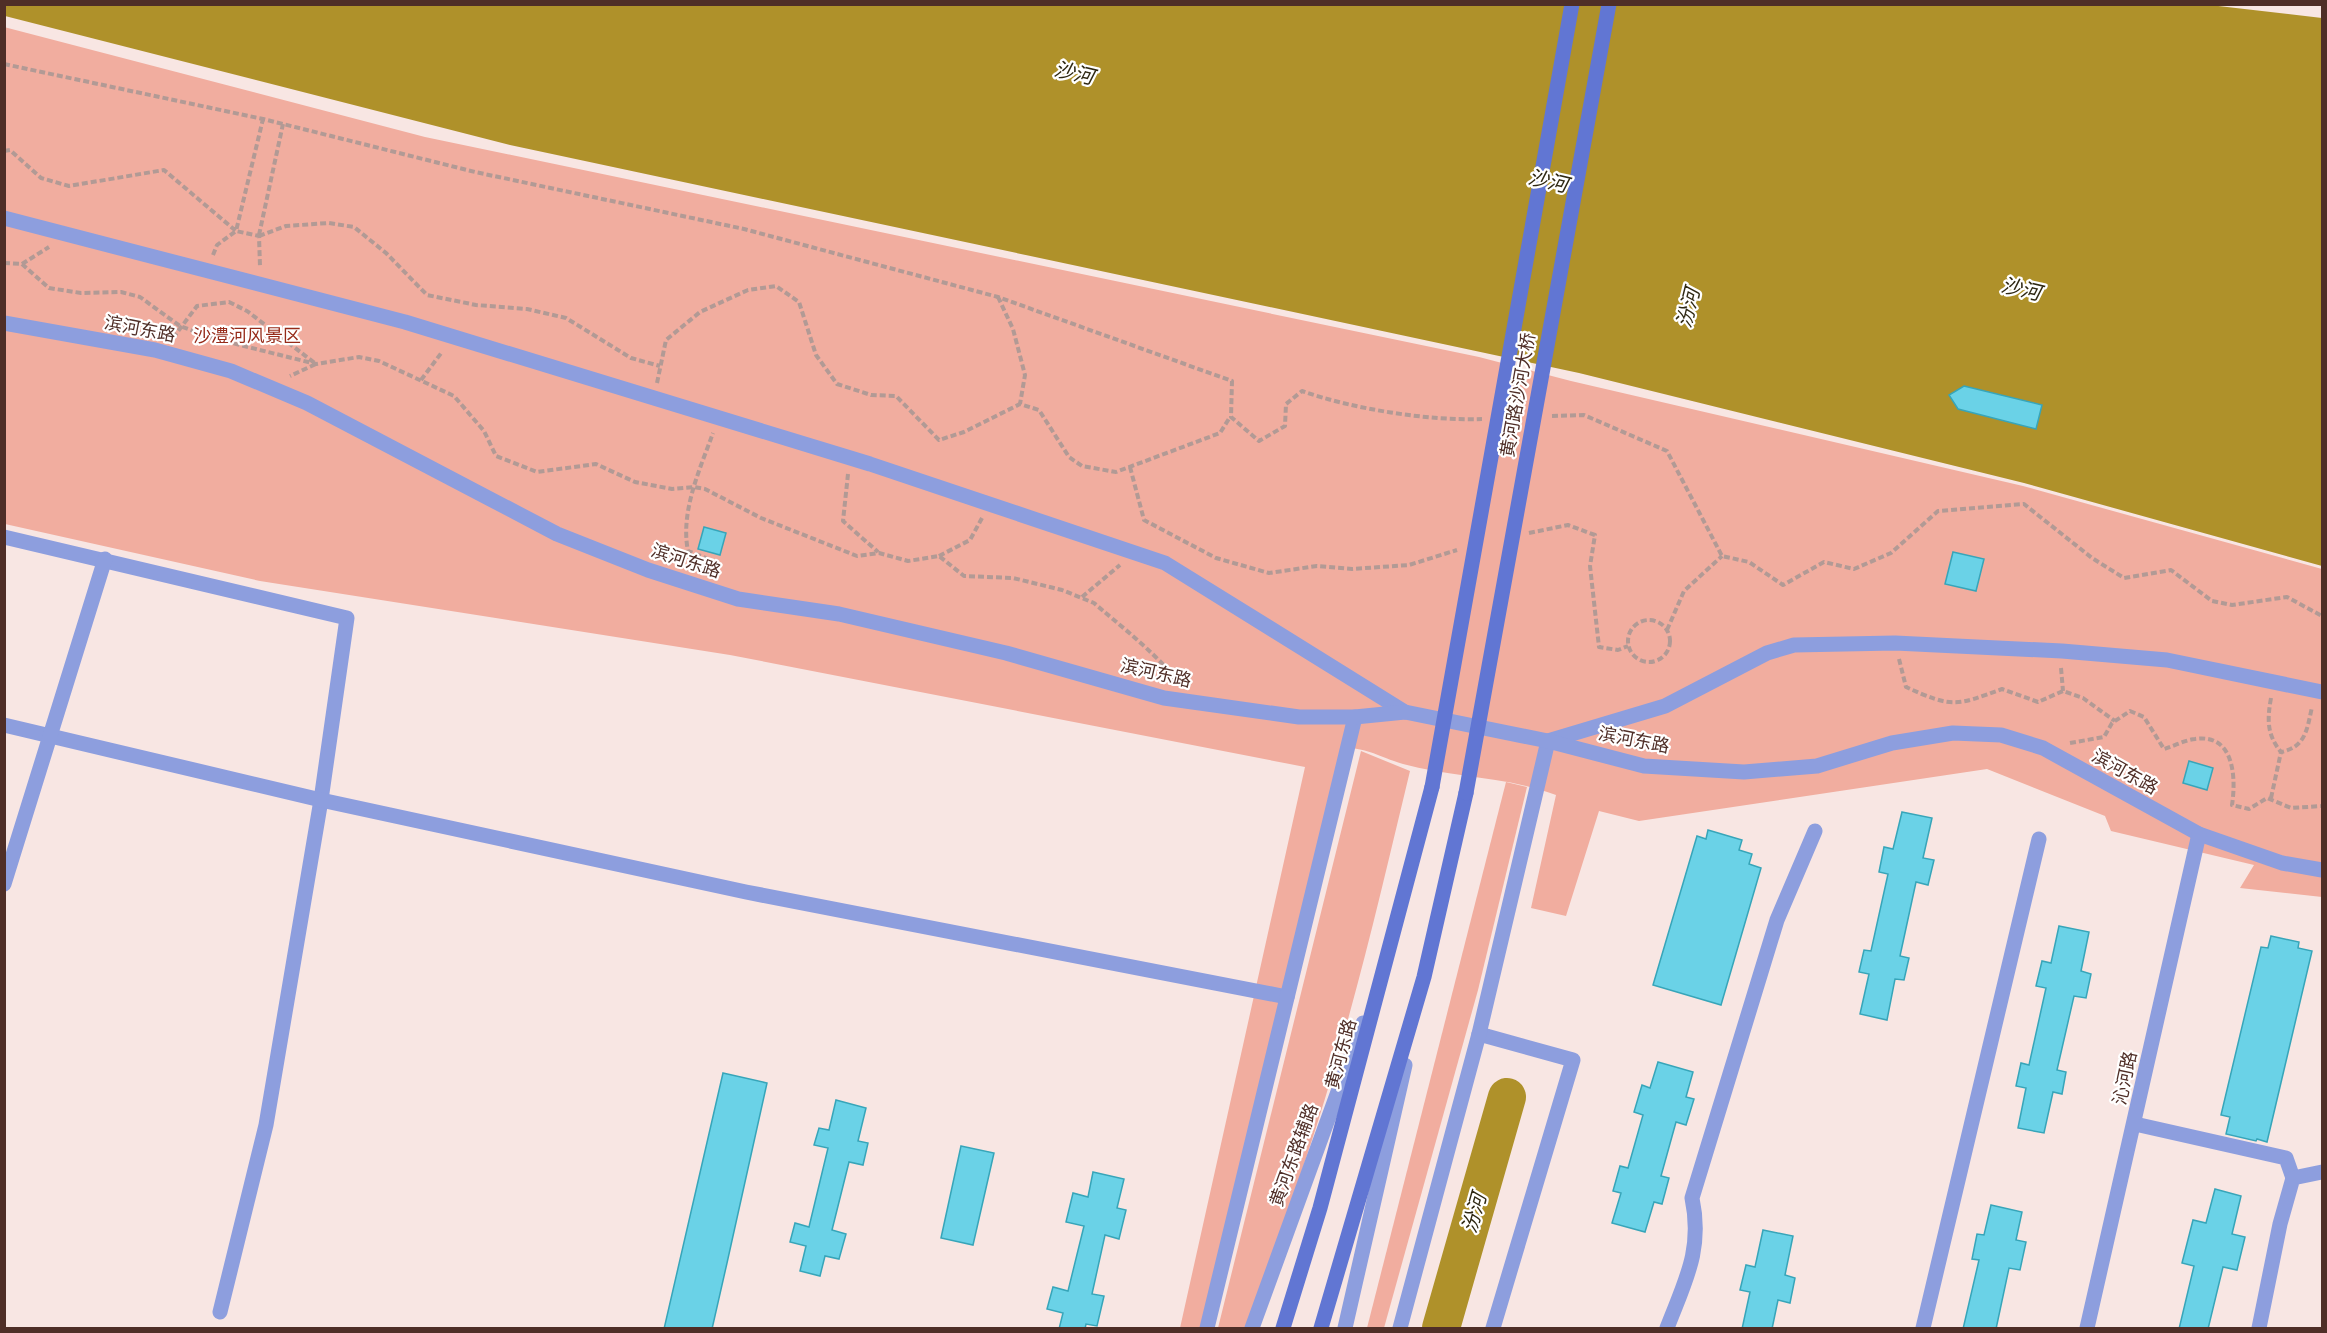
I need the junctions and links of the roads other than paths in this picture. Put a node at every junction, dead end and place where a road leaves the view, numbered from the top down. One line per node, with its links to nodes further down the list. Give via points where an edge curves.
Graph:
1 (1572, 4): 13 (main road, 黄河路沙河大桥, bridge)
2 (1609, 4): 21 (main road, 黄河路沙河大桥, bridge, via 1466,793)
3 (4, 218): 8 (street, via 454,337 849,458 1165,563)
4 (4, 323): 9 (street, 滨河东路, via 165,353 231,371 307,403 557,534 648,570 738,599 839,614 1006,653 1164,698 1299,717)
5 (4, 537): 6 (street)
6 (105, 560): 11 (street); 14 (street, via 347,618)
7 (2319, 691): 12 (street, via 2167,660 1895,643 1794,645 1767,653 1665,706)
8 (1405, 712): 9 (street, 滨河东路); 12 (street, 滨河东路)
9 (1355, 717): 22 (street)
10 (4, 725): 11 (street)
11 (50, 736): 14 (street); 19 (street)
12 (1548, 741): 16 (street, 滨河东路, via 1644,766 1744,772 1817,766 1892,743 1953,733 2001,735 2043,748); 23 (street)
13 (1432, 788): 20 (main road, 黄河东路)
14 (321, 800): 22 (street, via 746,892); 27 (street, via 266,1125)
15 (1815, 831): 35 (street, via 1777,920 1692,1198 1698,1224 1695,1257)
16 (2199, 834): 18 (street, 滨河东路, via 2282,863); 24 (street, 沁河路)
17 (2039, 840): 36 (street)
18 (2322, 870)
19 (4, 884)
20 (1386, 961): 29 (street, 黄河东路辅路); 30 (main road, 黄河东路, via 1320,1208)
21 (1424, 977): 31 (main road); 32 (street)
22 (1287, 997): 28 (street)
23 (1479, 1034): 33 (street); 34 (street, via 1573,1060)
24 (2135, 1124): 26 (street, via 2286,1158); 37 (street, 沁河路)
25 (2322, 1172): 26 (street)
26 (2293, 1178): 38 (street)
27 (220, 1312)
28 (1207, 1329)
29 (1252, 1329)
30 (1283, 1329)
31 (1321, 1329)
32 (1345, 1329)
33 (1400, 1329)
34 (1492, 1329)
35 (1667, 1329)
36 (1923, 1329)
37 (2087, 1329)
38 (2259, 1329)

